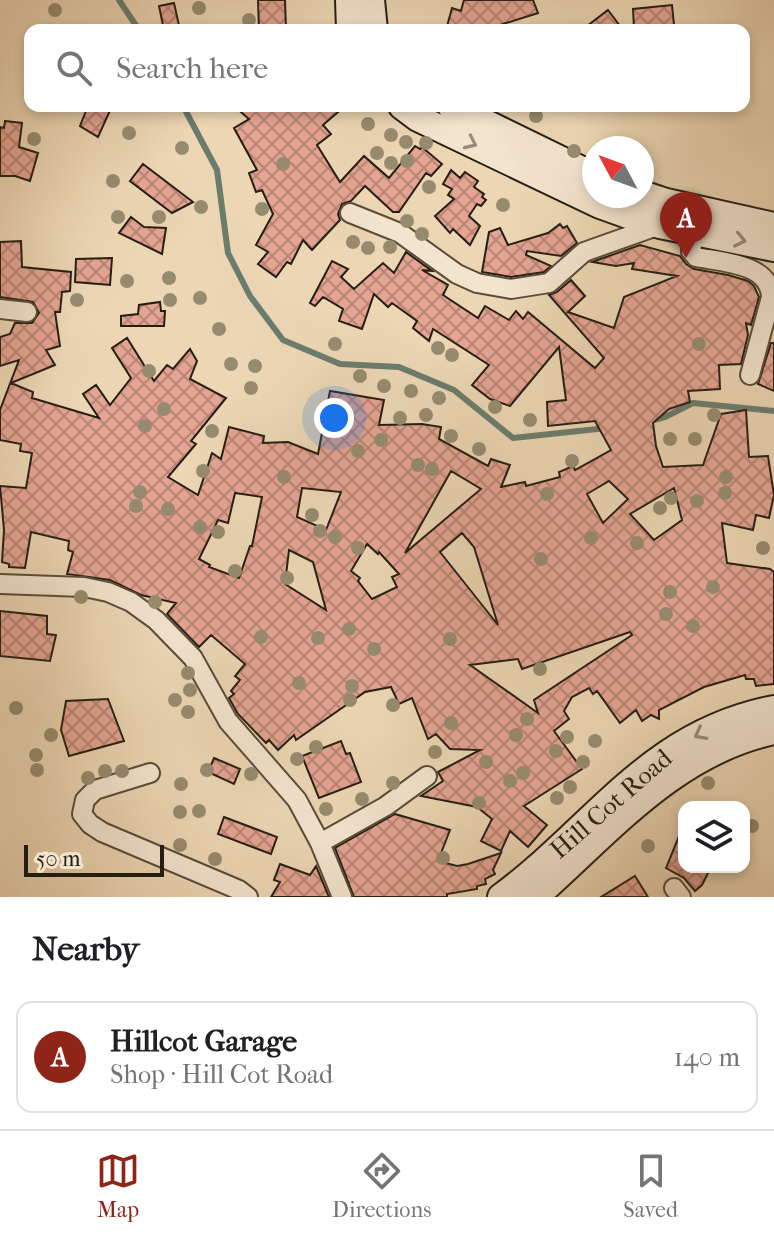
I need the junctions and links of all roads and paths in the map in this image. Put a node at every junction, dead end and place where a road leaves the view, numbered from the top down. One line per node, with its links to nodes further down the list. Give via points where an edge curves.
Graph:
1 (349, 0): 3 (main road)
2 (371, 0): 4 (main road)
3 (350, 24)
4 (373, 24)
5 (410, 112): 10 (main road, one-way to 10, via 600,205)
6 (463, 112): 7 (main road)
7 (582, 170)
8 (654, 198): 11 (main road)
9 (350, 213): 10 (street, via 400,233 457,274 511,289 549,283 584,252)
10 (660, 225): 12 (main road)
11 (774, 226)
12 (694, 232): 13 (main road, one-way to 13); 16 (street, via 691,251 696,257 752,269 771,289)
13 (774, 248)
14 (0, 309): 15 (street)
15 (27, 312)
16 (750, 375)
17 (0, 584): 22 (street, via 108,592 156,620 193,658 228,721 297,800)
18 (774, 709): 25 (main road, Hill Cot Road, one-way to 25, via 714,726 654,761)
19 (774, 731): 26 (main road, Hill Cot Road, via 731,743 668,778)
20 (150, 773): 23 (street, via 95,790 85,800 82,814 102,832)
21 (427, 776): 22 (street)
22 (320, 843): 24 (street)
23 (248, 897)
24 (342, 897)
25 (501, 897)
26 (535, 897)

